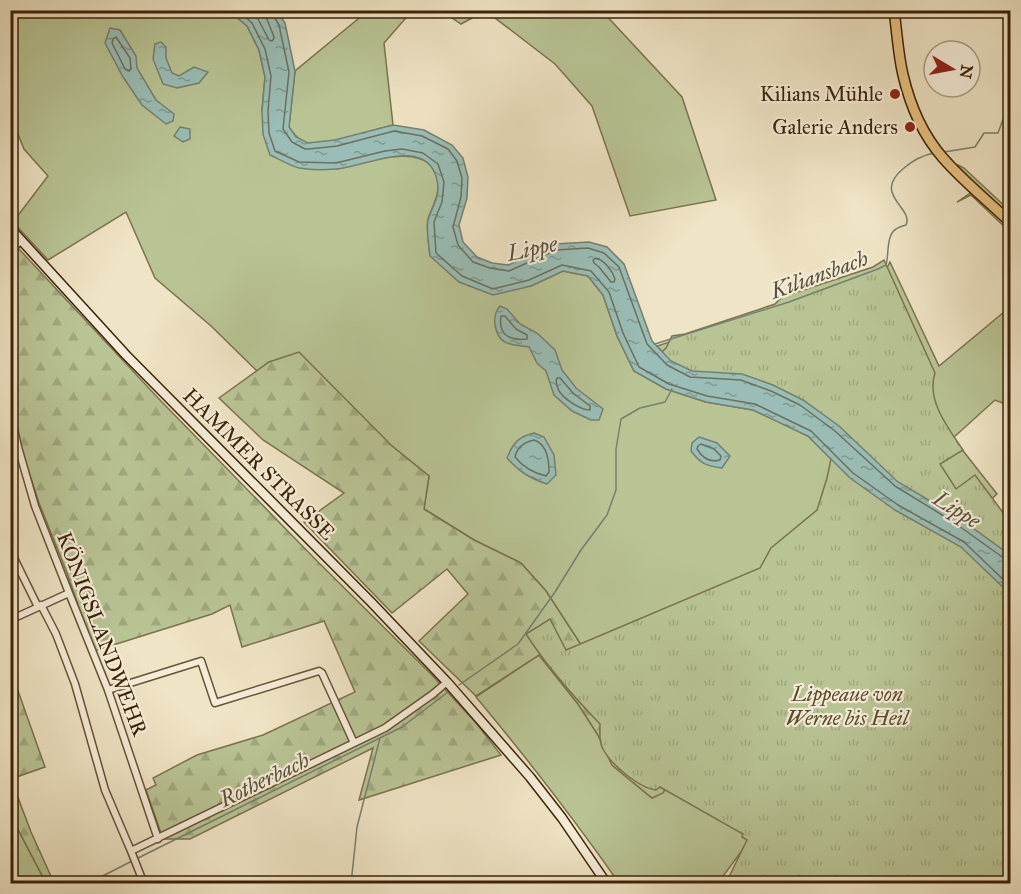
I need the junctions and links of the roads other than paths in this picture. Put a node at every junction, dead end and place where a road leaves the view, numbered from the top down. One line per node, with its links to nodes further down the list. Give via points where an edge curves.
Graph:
1 (894, 10): 2 (main road, via 899,58 911,103 927,135 944,160)
2 (1011, 222)
3 (10, 228): 4 (main road, HAMMER STRASSE)
4 (21, 242): 5 (street); 11 (main road, HAMMER STRASSE, via 126,355)
5 (10, 250)
6 (10, 411): 8 (street, KÖNIGSLANDWEHR, via 35,506)
7 (10, 550): 9 (street, KÖNIGSLANDWEHR)
8 (69, 593): 9 (street); 12 (street, KÖNIGSLANDWEHR)
9 (40, 606): 10 (street); 15 (street, KÖNIGSLANDWEHR, via 56,634 75,684 105,790)
10 (10, 620)
11 (447, 682): 13 (street, via 395,722); 17 (main road, HAMMER STRASSE, via 543,794)
12 (108, 690): 13 (street, via 201,661 215,703 319,671); 14 (street, KÖNIGSLANDWEHR)
13 (354, 743): 14 (street)
14 (158, 838): 15 (street)
15 (131, 851): 16 (street, KÖNIGSLANDWEHR)
16 (144, 884)
17 (607, 884)

